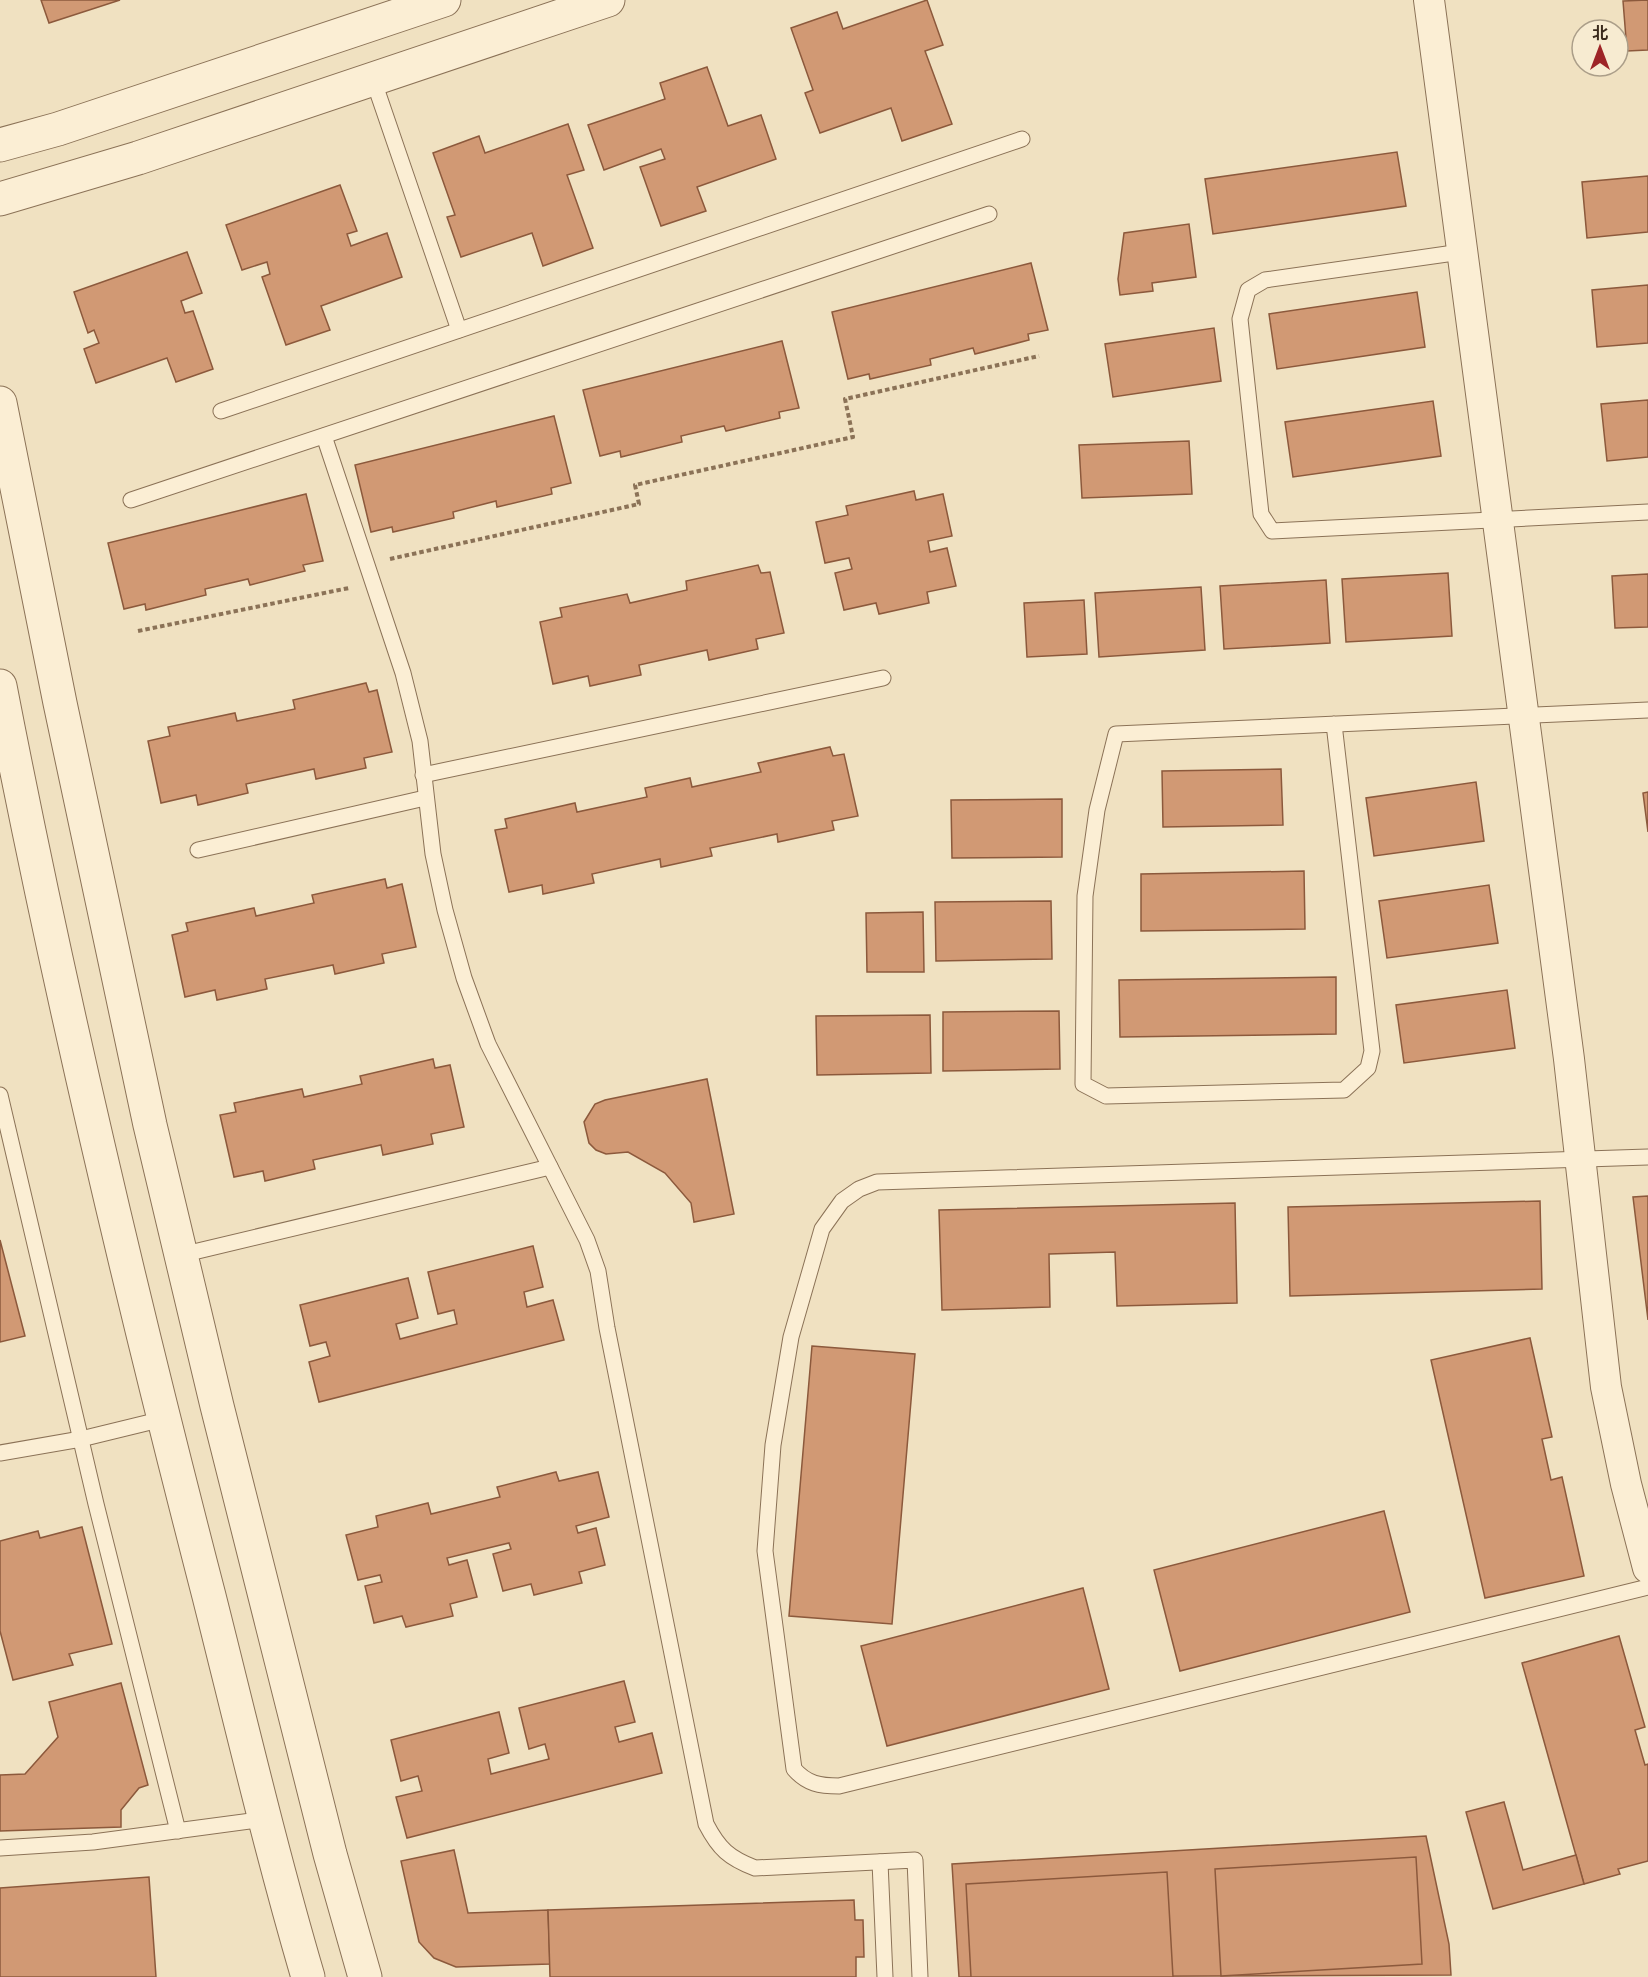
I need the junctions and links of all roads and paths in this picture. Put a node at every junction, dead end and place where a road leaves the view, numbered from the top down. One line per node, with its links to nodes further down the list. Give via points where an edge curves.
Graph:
1 (444, 0): 6 (street)
2 (609, 0): 4 (street)
3 (1429, 0): 9 (street)
4 (373, 79): 7 (street, via 74,179); 10 (lane)
5 (1022, 139): 10 (lane)
6 (0, 145)
7 (0, 199)
8 (989, 214): 14 (lane)
9 (1461, 252): 17 (street); 17 (lane, via 1265,280 1248,290 1240,319 1261,514 1272,531)
10 (459, 330): 13 (lane)
11 (1039, 356): 18 (path, via 845,399 854,437 635,485 639,504)
12 (0, 403): 33 (street, via 103,914)
13 (221, 411)
14 (324, 436): 15 (lane); 18 (lane)
15 (130, 500)
16 (1648, 513): 17 (lane)
17 (1497, 520): 24 (street)
18 (366, 565): 19 (lane)
19 (372, 583): 20 (path); 26 (lane, via 403,673 420,741)
20 (138, 631)
21 (883, 678): 26 (lane)
22 (0, 686): 34 (street, via 96,1137)
23 (1648, 710): 24 (lane)
24 (1523, 716): 25 (lane); 31 (street)
25 (1334, 724): 25 (lane, via 1116,734 1097,810 1085,897 1083,1084 1106,1096 1344,1090 1368,1068 1372,1051)
26 (423, 776): 27 (lane)
27 (425, 798): 28 (lane); 32 (lane, via 445,910 464,978 488,1044)
28 (198, 850)
29 (0, 1095): 35 (lane)
30 (1648, 1157): 31 (lane)
31 (1580, 1159): 37 (street, via 1606,1387); 39 (lane, via 878,1182 859,1189 822,1229 780,1392 769,1487 765,1551 794,1770 801,1778 820,1786 839,1786)
32 (550, 1167): 33 (lane); 43 (lane, via 587,1240 598,1271 706,1824 732,1859 755,1868)
33 (181, 1255): 45 (street, via 330,1854)
34 (163, 1419): 35 (lane); 40 (street)
35 (81, 1439): 36 (lane); 41 (lane)
36 (0, 1453)
37 (1638, 1492): 38 (street)
38 (1648, 1568)
39 (1648, 1587)
40 (265, 1819): 41 (lane); 44 (street)
41 (178, 1831): 42 (lane)
42 (0, 1848)
43 (880, 1862): 46 (lane); 47 (lane, via 915,1860)
44 (306, 1974)
45 (365, 1977)
46 (885, 1977)
47 (920, 1977)

